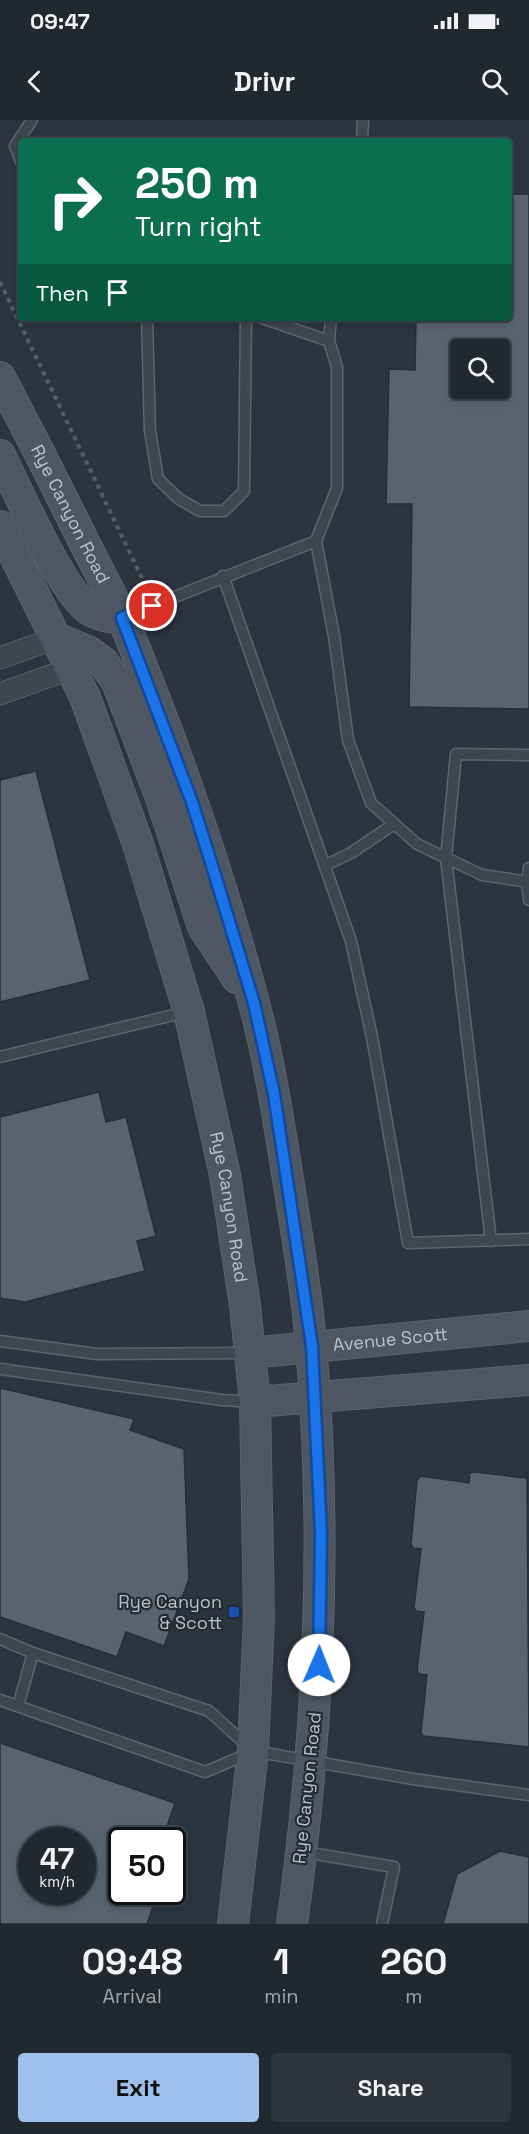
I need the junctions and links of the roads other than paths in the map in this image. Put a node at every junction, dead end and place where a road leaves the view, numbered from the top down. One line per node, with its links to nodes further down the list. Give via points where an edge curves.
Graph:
1 (32, 120): 3 (lane)
2 (363, 120): 4 (lane)
3 (20, 138)
4 (362, 138)
5 (147, 321): 6 (lane, via 150,431 158,478 178,499 200,511 224,511 244,491)
6 (246, 321)
7 (271, 321): 9 (lane)
8 (331, 321): 9 (lane)
9 (328, 341): 13 (lane, via 337,367 337,488)
10 (0, 377): 15 (main road, Rye Canyon Road)
11 (0, 455): 15 (main road, via 74,593 96,613)
12 (0, 526): 16 (main road, Rye Canyon Road)
13 (316, 541): 14 (lane); 21 (lane, via 348,740 371,803)
14 (224, 576): 15 (lane); 23 (lane)
15 (122, 618): 27 (main road, Rye Canyon Road, via 192,802)
16 (56, 638): 17 (street); 18 (main road, Rye Canyon Road); 27 (main road, via 88,651 103,662 117,682 161,798 203,927)
17 (0, 657)
18 (72, 668): 19 (street); 28 (main road, Rye Canyon Road, via 138,844)
19 (0, 694)
20 (529, 755): 22 (lane, via 456,754)
21 (394, 824): 22 (lane, via 417,844); 23 (lane)
22 (446, 858): 25 (lane, via 482,876); 31 (lane)
23 (326, 865): 31 (lane, via 351,941 372,1037 408,1243)
24 (529, 868): 25 (lane)
25 (528, 882): 26 (lane)
26 (529, 900)
27 (254, 1003): 34 (main road, Rye Canyon Road, via 274,1094)
28 (189, 1012): 29 (lane); 35 (main road, Rye Canyon Road, via 225,1175)
29 (0, 1058)
30 (529, 1239): 31 (lane)
31 (491, 1241)
32 (529, 1326): 34 (main road, Avenue Scott)
33 (0, 1341): 35 (lane, via 97,1354)
34 (312, 1346): 35 (main road, Avenue Scott); 38 (main road, Rye Canyon Road)
35 (250, 1353): 39 (main road, Rye Canyon Road)
36 (0, 1369): 39 (lane)
37 (529, 1380): 38 (main road)
38 (315, 1399): 39 (main road); 45 (main road, Rye Canyon Road, via 321,1533 319,1665)
39 (255, 1402): 44 (main road, Rye Canyon Road, via 259,1617)
40 (0, 1639): 41 (lane)
41 (33, 1653): 43 (lane); 44 (lane, via 209,1711)
42 (0, 1700): 43 (lane)
43 (18, 1706): 44 (lane, via 205,1772)
44 (253, 1751): 45 (lane); 48 (main road, Rye Canyon Road)
45 (311, 1762): 46 (lane); 47 (main road, Rye Canyon Road)
46 (529, 1795)
47 (301, 1851): 49 (main road, Rye Canyon Road); 50 (lane, via 394,1867)
48 (233, 1924)
49 (292, 1924)
50 (382, 1924)

